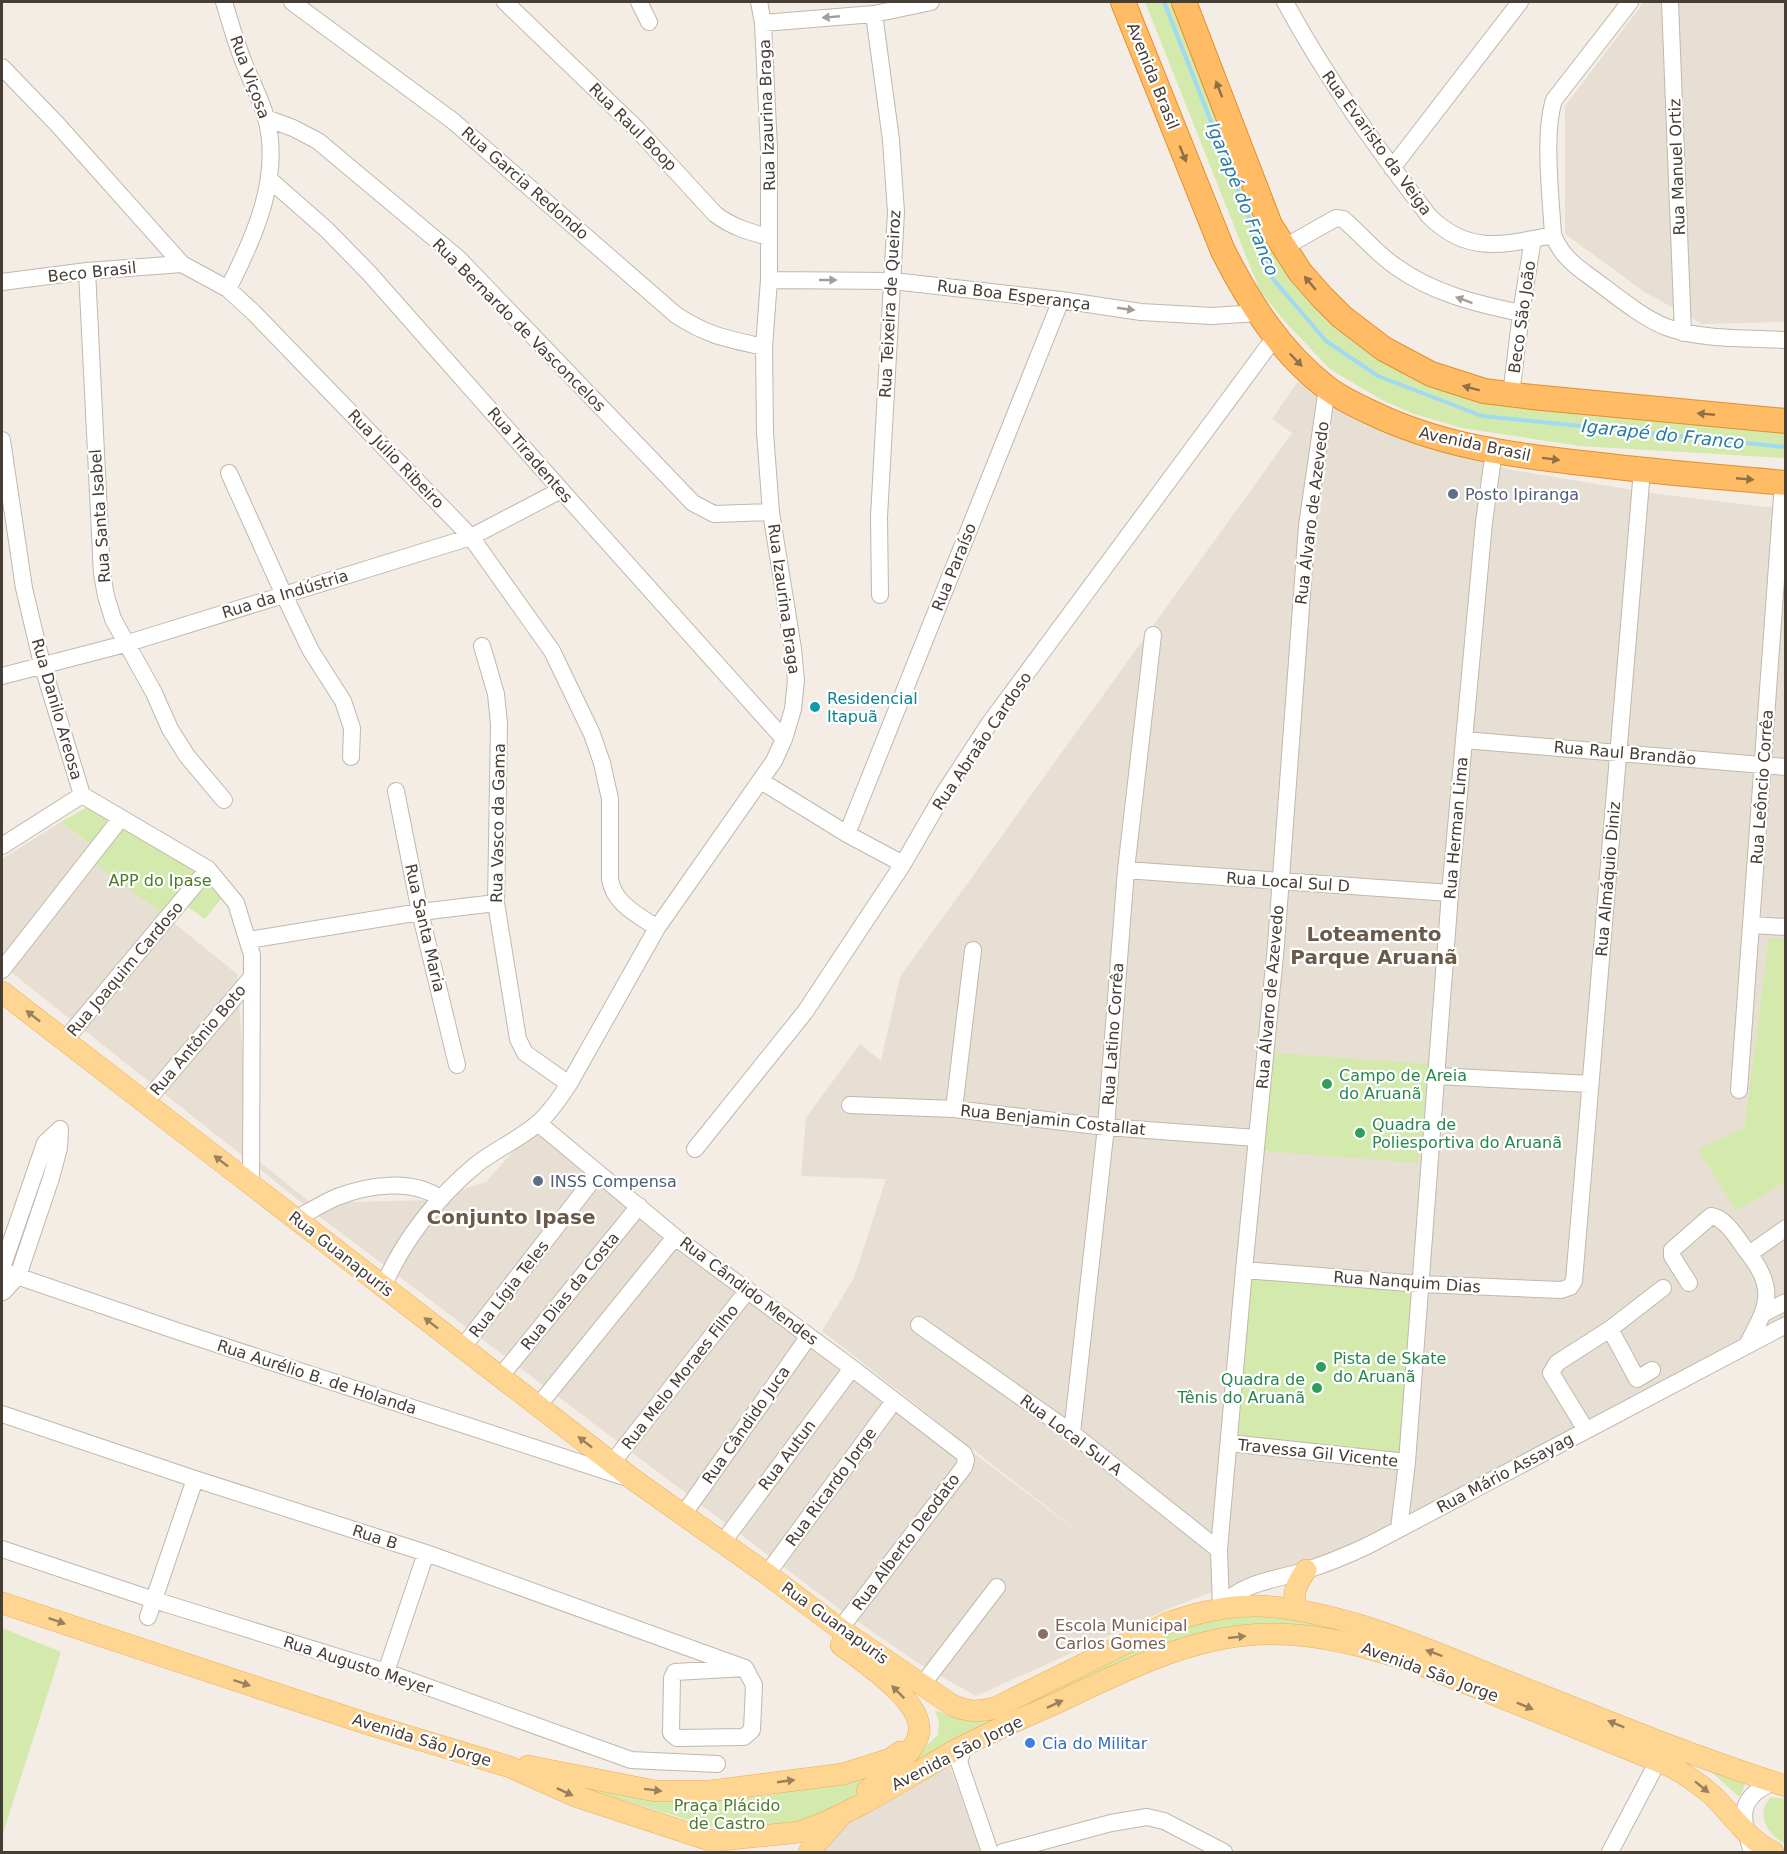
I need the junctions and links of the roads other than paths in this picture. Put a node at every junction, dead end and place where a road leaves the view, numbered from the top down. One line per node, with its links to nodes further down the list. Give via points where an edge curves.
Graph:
1 (224, 2): 17 (street, Rua Viçosa)
2 (292, 2): 36 (street, Rua Garcia Redondo, via 453,121 676,315 712,335)
3 (504, 2): 21 (street, Rua Raul Boop, via 636,128 715,214 740,229)
4 (639, 2): 14 (street)
5 (759, 2): 15 (street, Rua Izaurina Braga)
6 (931, 2): 13 (street)
7 (1123, 2): 31 (highway, Avenida Brasil, one-way to 31, via 1223,251)
8 (1184, 2): 23 (highway, one-way to 8, via 1258,198)
9 (1285, 2): 18 (street, Rua Evaristo da Veiga, via 1340,95)
10 (1520, 2): 18 (street)
11 (1630, 2): 20 (street, via 1554,100 1548,131)
12 (1670, 2): 33 (street, Rua Manuel Ortiz)
13 (874, 14): 15 (street, one-way to 15); 27 (street, Rua Teixeira de Queiroz, via 891,140 896,212)
14 (650, 22)
15 (764, 23): 21 (street, Rua Izaurina Braga)
16 (2, 67): 24 (street, Rua Júlio Ribeiro)
17 (266, 118): 19 (street, Rua Viçosa); 46 (street, Rua Bernardo de Vasconcelos, via 318,141 459,259 693,503 714,514)
18 (1392, 168): 22 (street, Rua Evaristo da Veiga, via 1429,216 1452,236 1485,245)
19 (269, 179): 29 (street, Rua Viçosa, via 248,250); 45 (street, Rua Tiradentes, via 369,273)
20 (1552, 235): 22 (street, Rua Evaristo da Veiga); 33 (street, via 1564,256 1579,269 1663,326)
21 (769, 237): 26 (street, Rua Izaurina Braga)
22 (1533, 239): 32 (street, Beco São João)
23 (1283, 248): 32 (street, one-way to 23, via 1473,303 1426,286 1395,266 1343,219 1336,218); 38 (highway, one-way to 23, via 1456,384 1384,349 1342,317)
24 (182, 264): 25 (street, Beco Brasil); 29 (street, Rua Júlio Ribeiro)
25 (87, 271): 28 (street, Beco Brasil); 51 (street, Rua Santa Isabel, via 102,574 112,619)
26 (769, 280): 27 (street, Rua Boa Esperança, one-way to 27); 36 (street, Rua Izaurina Braga)
27 (893, 280): 30 (street, Rua Boa Esperança); 49 (street, Rua Teixeira de Queiroz, via 879,506)
28 (2, 282)
29 (228, 289): 47 (street, Rua Júlio Ribeiro)
30 (1061, 300): 31 (street, Rua Boa Esperança, one-way to 31, via 1142,312 1212,316); 66 (street, Rua Paraíso)
31 (1258, 313): 34 (highway, Avenida Brasil)
32 (1521, 314): 38 (street, Beco São João)
33 (1683, 333): 35 (street)
34 (1275, 337): 37 (highway, Avenida Brasil, one-way to 37); 68 (street, Rua Abraão Cardoso, via 989,724)
35 (1785, 340)
36 (764, 347): 46 (street, Rua Izaurina Braga)
37 (1327, 388): 41 (highway, Avenida Brasil, via 1421,434); 71 (street, Rua Álvaro de Azevedo, via 1307,525)
38 (1511, 395): 39 (highway, one-way to 38)
39 (1785, 421)
40 (2, 440): 53 (street, Rua Danilo Areosa, via 24,588)
41 (1494, 451): 42 (highway, Avenida Brasil, one-way to 42); 56 (street, Rua Herman Lima)
42 (1642, 470): 44 (highway, Avenida Brasil, one-way to 44); 57 (street, Rua Almáquio Diniz)
43 (229, 473): 48 (street)
44 (1784, 483): 59 (street, Rua Leôncio Corrêa)
45 (561, 490): 47 (street, Rua da Indústria); 55 (street, Rua Tiradentes)
46 (771, 513): 55 (street, Rua Izaurina Braga, via 796,680)
47 (471, 537): 48 (street, Rua da Indústria); 77 (street, Rua Júlio Ribeiro, via 552,651 592,734 610,799 612,891 618,900)
48 (284, 595): 51 (street, Rua da Indústria); 58 (street, via 311,651 343,701 352,728)
49 (880, 595)
50 (1153, 635): 70 (street, Rua Latino Corrêa)
51 (125, 644): 53 (street, Rua da Indústria); 64 (street, Rua Santa Isabel, via 187,756)
52 (482, 646): 73 (street, Rua Vasco da Gama, via 496,694 499,724)
53 (42, 664): 54 (street, Rua da Indústria); 63 (street, Rua Danilo Areosa)
54 (2, 676)
55 (784, 739): 61 (street, Rua Izaurina Braga)
56 (1464, 740): 57 (street, Rua Raul Brandão); 72 (street, Rua Herman Lima)
57 (1618, 752): 59 (street, Rua Raul Brandão); 87 (street, Rua Almáquio Diniz)
58 (351, 757)
59 (1763, 765): 60 (street, Rua Raul Brandão); 75 (street, Rua Leôncio Corrêa)
60 (1785, 767)
61 (761, 781): 66 (street); 77 (street, Rua Izaurina Braga)
62 (396, 791): 74 (street, Rua Santa Maria)
63 (82, 795): 65 (street, Rua Danilo Areosa); 67 (street)
64 (224, 800)
65 (121, 818): 69 (street, Rua Danilo Areosa); 80 (street)
66 (847, 834): 68 (street)
67 (2, 846)
68 (903, 864): 95 (street, Rua Abraão Cardoso, via 805,1012)
69 (208, 869): 78 (street, Rua Danilo Areosa, via 236,903); 83 (street, Rua Joaquim Cardoso)
70 (1126, 870): 71 (street, Rua Local Sul D); 93 (street, Rua Latino Corrêa)
71 (1280, 882): 72 (street, Rua Local Sul D); 94 (street, Rua Álvaro de Azevedo)
72 (1450, 893): 85 (street, Rua Herman Lima)
73 (496, 903): 74 (street); 86 (street, Rua Vasco da Gama, via 521,1047)
74 (420, 912): 78 (street); 84 (street, Rua Santa Maria)
75 (1752, 926): 76 (street); 88 (street, Rua Leôncio Corrêa)
76 (1785, 927)
77 (657, 928): 86 (street, Rua Izaurina Braga)
78 (248, 940): 81 (street, Rua Danilo Areosa)
79 (973, 950): 91 (street)
80 (2, 970)
81 (251, 978): 89 (street, Rua Antônio Boto); 97 (street, Rua Danilo Areosa)
82 (2, 992): 83 (main road, Rua Guanapuris, one-way to 82)
83 (65, 1040): 89 (main road, Rua Guanapuris)
84 (457, 1065)
85 (1437, 1076): 87 (street); 107 (street, Rua Herman Lima)
86 (569, 1084): 92 (street, Rua Izaurina Braga)
87 (1590, 1084): 109 (street, Rua Almáquio Diniz, via 1574,1281)
88 (1739, 1090)
89 (145, 1103): 97 (main road, Rua Guanapuris, one-way to 89)
90 (850, 1105): 91 (street, Rua Benjamin Costallat)
91 (954, 1109): 93 (street, Rua Benjamin Costallat)
92 (537, 1124): 96 (street, Rua Cândido Mendes); 98 (street, Rua Izaurina Braga, via 477,1164)
93 (1106, 1126): 94 (street, Rua Benjamin Costallat); 127 (street, Rua Latino Corrêa)
94 (1256, 1138): 104 (street, Rua Álvaro de Azevedo)
95 (695, 1149)
96 (598, 1173): 99 (street, Rua Cândido Mendes); 119 (street, Rua Lígia Teles)
97 (251, 1184): 100 (main road, Rua Guanapuris)
98 (441, 1199): 100 (street, via 422,1189 383,1186 337,1197); 108 (street, Rua Izaurina Braga, via 403,1249)
99 (639, 1206): 102 (street, Rua Cândido Mendes); 122 (street, Rua Dias da Costa)
100 (296, 1219): 108 (main road, Rua Guanapuris)
101 (1785, 1228): 103 (street)
102 (675, 1237): 111 (street, Rua Cândido Mendes); 124 (street)
103 (1749, 1254): 106 (street, via 1724,1222 1711,1216 1672,1250); 113 (street, via 1768,1291)
104 (1244, 1270): 107 (street, Rua Nanquim Dias); 128 (street, Rua Álvaro de Azevedo)
105 (4, 1280): 105 (street, via 54,1168 60,1129 45,1143); 133 (street, Rua Aurélio B. de Holanda, via 180,1332)
106 (1689, 1283)
107 (1421, 1284): 109 (street, Rua Nanquim Dias, via 1561,1290); 130 (street, Rua Herman Lima)
108 (383, 1287): 119 (main road, Rua Guanapuris, one-way to 108)
109 (1570, 1287)
110 (1663, 1288): 116 (street)
111 (748, 1290): 117 (street, Rua Cândido Mendes); 131 (street, Rua Melo Moraes Filho)
112 (1785, 1302): 113 (street)
113 (1764, 1313): 118 (street)
114 (919, 1325): 127 (street, Rua Local Sul A)
115 (1785, 1325): 118 (street, Rua Mário Assayag)
116 (1610, 1329): 121 (street, via 1636,1379); 126 (street, via 1557,1363 1551,1373)
117 (809, 1336): 120 (street, Rua Cândido Mendes); 134 (street, Rua Cândido Juca)
118 (1747, 1345): 126 (street, Rua Mário Assayag)
119 (462, 1348): 122 (main road, Rua Guanapuris)
120 (852, 1368): 123 (street, Rua Cândido Mendes); 136 (street, Rua Autun)
121 (1652, 1370)
122 (500, 1377): 124 (main road, Rua Guanapuris)
123 (894, 1401): 129 (street, Rua Cândido Mendes); 141 (street, Rua Ricardo Jorge)
124 (538, 1406): 131 (main road, Rua Guanapuris, one-way to 124)
125 (2, 1414): 132 (street, Rua B)
126 (1586, 1430): 135 (street, Rua Mário Assayag)
127 (1072, 1433): 138 (street, Rua Local Sul A)
128 (1228, 1443): 130 (street, Travessa Gil Vicente); 138 (street, Rua Álvaro de Azevedo)
129 (964, 1454): 148 (street, Rua Alberto Deodato, via 964,1467)
130 (1407, 1462): 135 (street, Rua Herman Lima)
131 (612, 1463): 133 (main road, Rua Guanapuris)
132 (195, 1479): 139 (street, Rua B); 143 (street)
133 (633, 1480): 134 (main road, Rua Guanapuris)
134 (683, 1515): 136 (main road, Rua Guanapuris); 153 (main road, Rua Guanapuris, one-way to 134, via 918,1723 903,1696 718,1549)
135 (1399, 1529): 140 (street, Rua Mário Assayag, via 1341,1558)
136 (723, 1542): 141 (main road, Rua Guanapuris)
137 (2, 1549): 143 (street, Rua Augusto Meyer)
138 (1220, 1550): 145 (street, Rua Álvaro de Azevedo)
139 (426, 1553): 149 (street, Rua B); 150 (street)
140 (1306, 1570): 145 (street, Rua Mário Assayag, via 1245,1588); 146 (main road, via 1295,1589)
141 (767, 1574): 148 (main road, Rua Guanapuris)
142 (997, 1587): 151 (street)
143 (154, 1599): 147 (street); 150 (street, Rua Augusto Meyer)
144 (2, 1603): 155 (main road, Avenida São Jorge, one-way to 155, via 371,1725)
145 (1221, 1607): 146 (main road, Avenida São Jorge); 152 (main road, Avenida São Jorge, via 1167,1623)
146 (1296, 1610): 158 (main road, Avenida São Jorge, one-way to 146, via 1670,1746 1387,1635)
147 (148, 1617)
148 (840, 1629): 151 (main road, Rua Guanapuris)
149 (745, 1668): 149 (street, via 754,1686 752,1730 744,1737 677,1738 671,1733 675,1672)
150 (386, 1672): 157 (street, Rua Augusto Meyer, via 632,1760)
151 (922, 1685): 152 (main road, Rua Guanapuris, via 965,1711)
152 (995, 1708)
153 (914, 1743): 155 (main road, one-way to 153, via 654,1791 710,1791 843,1774 890,1759); 159 (main road, Avenida São Jorge)
154 (964, 1746): 156 (main road, Avenida São Jorge, one-way to 156, via 1134,1666 1227,1638 1272,1634 1323,1638 1377,1650); 159 (main road, Avenida São Jorge); 163 (street, via 960,1769)
155 (472, 1754): 161 (main road, Avenida São Jorge, one-way to 161, via 575,1796)
156 (1658, 1761): 160 (main road, Avenida São Jorge, one-way to 160, via 1702,1786); 166 (street)
157 (717, 1764)
158 (1780, 1784): 160 (street, via 1760,1788 1751,1796 1743,1809)
159 (842, 1814): 161 (main road, Avenida São Jorge, via 800,1832); 162 (main road)
160 (1745, 1837): 167 (main road, Avenida São Jorge)
161 (719, 1847)
162 (809, 1852)
163 (990, 1852)
164 (1003, 1852): 165 (street, via 1147,1817 1164,1821)
165 (1224, 1852)
166 (1610, 1852)
167 (1773, 1852)

